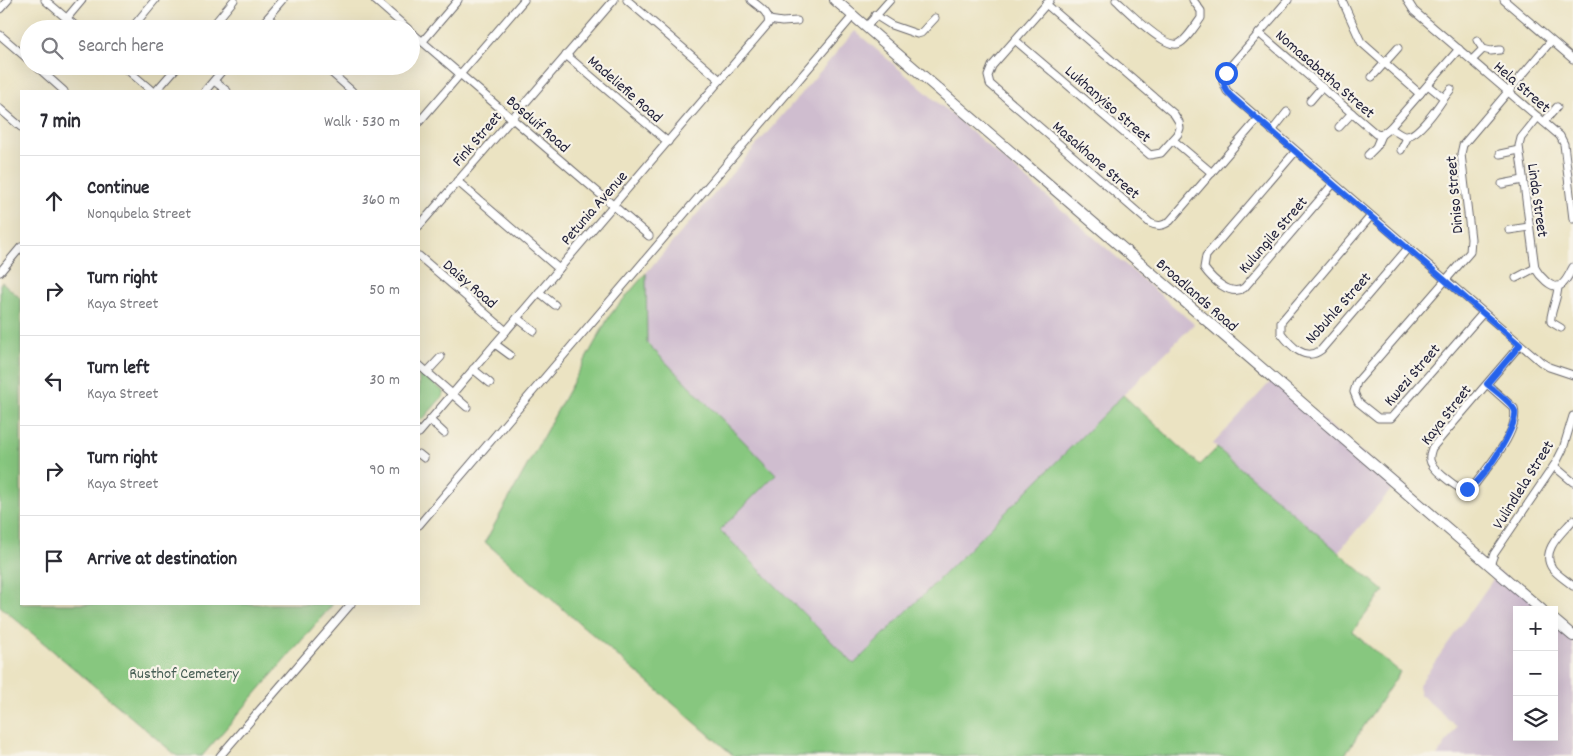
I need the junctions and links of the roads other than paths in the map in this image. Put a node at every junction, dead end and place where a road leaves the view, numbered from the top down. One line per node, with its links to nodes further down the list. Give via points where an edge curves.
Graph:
1 (8, 0): 23 (street)
2 (45, 0): 26 (street)
3 (82, 0): 26 (street)
4 (155, 0): 29 (street)
5 (234, 0): 30 (street)
6 (283, 0): 27 (street)
7 (374, 0): 32 (street)
8 (458, 0): 41 (street)
9 (524, 0): 51 (street)
10 (614, 0): 47 (street, Fink Street)
11 (627, 0): 58 (street)
12 (751, 0): 33 (street, via 767,14)
13 (835, 0): 25 (main road, Broadlands Road)
14 (890, 0): 24 (street)
15 (1116, 0): 16 (street, via 1162,40 1172,44 1180,43 1201,18 1201,11)
16 (1193, 0)
17 (1276, 0): 22 (street)
18 (1342, 0): 50 (street, via 1359,38)
19 (1407, 0): 43 (street, Hela Street)
20 (1504, 0): 40 (street)
21 (1048, 2): 38 (street, Masakhane Street); 87 (street, Lukhanyiso Street, via 1174,114 1180,128)
22 (1285, 3): 36 (street)
23 (0, 9)
24 (876, 15): 28 (street, via 891,26 916,34); 35 (street)
25 (853, 16): 35 (main road, Broadlands Road); 142 (street)
26 (67, 18)
27 (268, 18): 31 (street)
28 (935, 18)
29 (138, 20)
30 (217, 20)
31 (270, 20)
32 (397, 20)
33 (769, 20): 34 (street); 58 (street, Petunia Avenue)
34 (797, 21)
35 (866, 27): 143 (main road, Broadlands Road)
36 (1259, 33): 61 (street, Nomasabatha Street); 78 (street, via 1228,69 1223,82 1231,96)
37 (0, 35): 46 (street)
38 (1015, 40): 87 (street, Lukhanyiso Street, via 1144,152 1150,155 1161,153); 94 (street, Masakhane Street, via 988,72 990,84 1150,223 1158,226 1170,221)
39 (1477, 40): 44 (street)
40 (1551, 40): 49 (street); 69 (street, Diniso Street)
41 (422, 41): 51 (street, Bosduif Road)
42 (1398, 48): 50 (street)
43 (1459, 49): 48 (street, Hela Street); 60 (street)
44 (1483, 49): 45 (street); 48 (street)
45 (1500, 50)
46 (20, 52)
47 (566, 55): 77 (street, Fink Street); 88 (street, Madeliefie Road)
48 (1472, 60): 69 (street, Hela Street)
49 (1573, 60)
50 (1384, 63): 57 (street); 70 (street)
51 (460, 74): 77 (street, Bosduif Road); 80 (street)
52 (46, 75): 63 (street)
53 (133, 75): 64 (street)
54 (170, 75): 65 (street)
55 (219, 75): 59 (street)
56 (334, 75): 68 (street)
57 (1372, 77)
58 (720, 80): 88 (street, Petunia Avenue)
59 (214, 81): 66 (street); 67 (street)
60 (1428, 85): 70 (street); 71 (street)
61 (1322, 87): 72 (street); 76 (street, Nomasabatha Street)
62 (1451, 89): 71 (street)
63 (63, 90)
64 (151, 90)
65 (157, 90)
66 (206, 90)
67 (226, 90)
68 (351, 90)
69 (1508, 91): 79 (street, Hela Street); 114 (street, Diniso Street, via 1461,149 1471,246 1467,257)
70 (1420, 94): 83 (street)
71 (1444, 98): 86 (street, via 1428,121)
72 (1310, 101)
73 (1557, 107): 79 (street, Linda Street)
74 (0, 109): 81 (street)
75 (1287, 112): 84 (street)
76 (1352, 113): 82 (street); 85 (street, Nomasabatha Street)
77 (512, 118): 96 (street, Fink Street); 99 (street, Bosduif Road)
78 (1258, 119): 84 (street); 94 (street, Masakhane Street)
79 (1541, 120): 90 (street, Linda Street, via 1521,138); 101 (street, Hela Street, via 1560,136 1564,144)
80 (420, 121)
81 (20, 126)
82 (1340, 127)
83 (1390, 128): 85 (street); 86 (street)
84 (1272, 131): 91 (street)
85 (1379, 134): 93 (street, via 1376,148)
86 (1408, 136): 89 (street)
87 (1173, 140): 94 (street)
88 (668, 142): 99 (street, Petunia Avenue)
89 (1401, 150)
90 (1519, 150): 92 (street); 95 (street, Linda Street)
91 (1295, 152): 97 (street); 97 (street, Kulungile Street, via 1206,256 1204,268 1219,283 1228,290 1244,288)
92 (1500, 154)
93 (1368, 155)
94 (1212, 173)
95 (1523, 180): 98 (street); 103 (street, Linda Street)
96 (458, 181): 102 (street, Fink Street); 111 (street)
97 (1333, 184): 100 (street)
98 (1502, 184)
99 (614, 205): 105 (street, Bosduif Road); 111 (street, Petunia Avenue)
100 (1370, 216): 106 (street); 106 (street, Nobuhle Street, via 1281,322 1281,333 1296,348 1308,355 1321,350)
101 (1573, 219)
102 (420, 225)
103 (1529, 227): 104 (street); 110 (street, Linda Street)
104 (1509, 230)
105 (649, 236)
106 (1408, 248): 114 (street)
107 (20, 249): 112 (street)
108 (420, 257): 121 (street, Daisy Road)
109 (1573, 267): 115 (street, via 1564,283)
110 (1535, 268): 113 (street); 115 (street)
111 (559, 269): 116 (street, Petunia Avenue)
112 (0, 272)
113 (1516, 278)
114 (1446, 280): 118 (street); 118 (street, Kwezi Street, via 1357,382 1354,392 1358,402 1378,418 1391,418)
115 (1556, 286): 120 (street, via 1557,300 1550,318)
116 (539, 292): 117 (street); 119 (street, Petunia Avenue)
117 (555, 306)
118 (1483, 313): 124 (street)
119 (517, 318): 121 (street, Petunia Avenue); 122 (street)
120 (1560, 328)
121 (506, 331): 123 (street, Petunia Avenue)
122 (534, 331)
123 (495, 344): 125 (street); 128 (street, Petunia Avenue)
124 (1520, 345): 130 (street, via 1541,362); 132 (street, Kaya Street)
125 (510, 355)
126 (441, 357): 129 (street)
127 (420, 366): 129 (street)
128 (473, 369): 131 (street); 133 (street, Petunia Avenue)
129 (427, 372): 133 (street)
130 (1573, 375)
131 (490, 383)
132 (1487, 384): 132 (street, Kaya Street, via 1432,448 1430,456 1434,467 1461,490 1476,483 1507,439 1514,421 1514,408)
133 (452, 394): 134 (street); 136 (street, Petunia Avenue)
134 (467, 407)
135 (1573, 416): 139 (street, Vulindlela Street, via 1563,450)
136 (430, 420): 137 (street, Petunia Avenue); 138 (street)
137 (420, 432)
138 (444, 433)
139 (1554, 466): 140 (street); 143 (street, Vulindlela Street, via 1494,554)
140 (1573, 482)
141 (1573, 520): 144 (street, via 1553,543 1549,554 1552,569)
142 (420, 524)
143 (1490, 565): 146 (main road, Broadlands Road)
144 (1573, 586)
145 (350, 605): 149 (street)
146 (1537, 606)
147 (1558, 623): 148 (main road)
148 (1573, 636)
149 (220, 756)

